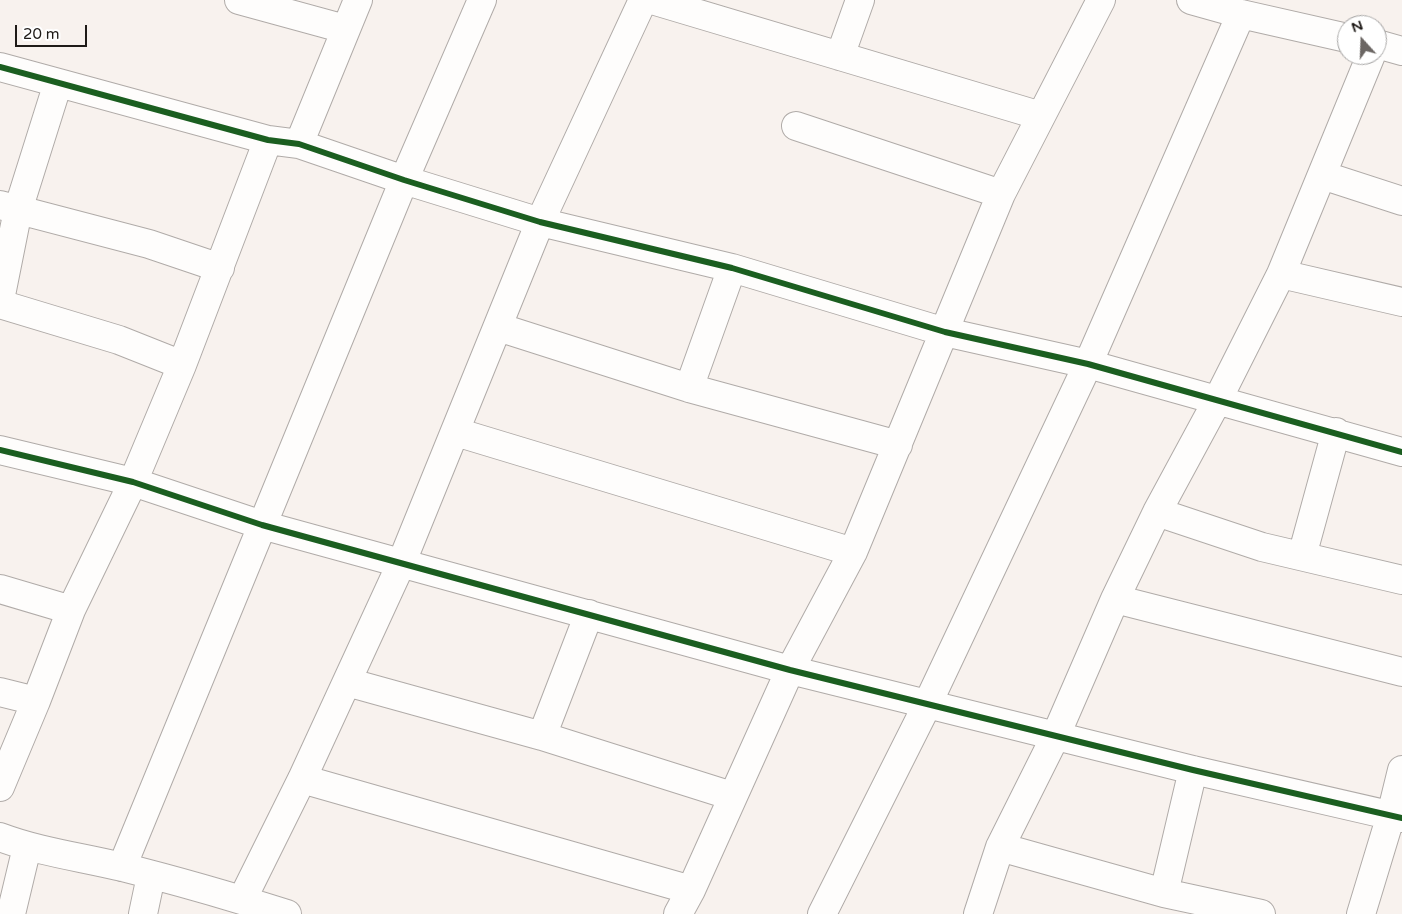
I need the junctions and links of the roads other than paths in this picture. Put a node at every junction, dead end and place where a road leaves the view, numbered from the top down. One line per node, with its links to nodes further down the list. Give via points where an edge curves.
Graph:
1 (239, 0): 10 (street)
2 (358, 0): 10 (street)
3 (482, 0): 23 (street)
4 (643, 0): 27 (street)
5 (652, 0): 14 (street)
6 (860, 0): 14 (street)
7 (1101, 0): 18 (street)
8 (1191, 0): 9 (street)
9 (1241, 14): 11 (street); 36 (street)
10 (345, 29): 21 (street)
11 (1337, 36)
12 (1387, 47): 13 (street)
13 (1402, 51)
14 (840, 56): 18 (street)
15 (1367, 65): 22 (street)
16 (0, 67): 17 (street)
17 (58, 83): 20 (street); 26 (street)
18 (1041, 116): 24 (street)
19 (796, 126): 24 (street)
20 (268, 140): 21 (street); 28 (street)
21 (299, 144): 23 (street)
22 (1322, 175): 25 (street); 30 (street)
23 (404, 180): 27 (street); 47 (street)
24 (1001, 194): 35 (street)
25 (1402, 201)
26 (9, 207): 28 (street, via 149,244); 31 (street)
27 (540, 222): 29 (street); 34 (street)
28 (220, 268): 37 (street)
29 (732, 268): 35 (street); 38 (street)
30 (1281, 274): 32 (street); 39 (street)
31 (0, 300)
32 (1402, 302)
33 (0, 304): 37 (street, via 119,340)
34 (498, 327): 38 (street); 40 (street)
35 (945, 332): 36 (street); 42 (street)
36 (1088, 364): 39 (street); 61 (street)
37 (182, 366): 45 (street)
38 (689, 388): 42 (street)
39 (1217, 401): 41 (street); 46 (street)
40 (456, 432): 48 (street); 50 (street)
41 (1336, 432): 44 (street); 49 (street)
42 (898, 444): 48 (street)
43 (0, 450): 45 (street)
44 (1402, 452)
45 (133, 482): 47 (street); 54 (street)
46 (1157, 512): 49 (street, via 1262,547); 53 (street)
47 (262, 525): 50 (street); 73 (street)
48 (853, 552): 56 (street)
49 (1302, 556): 51 (street)
50 (401, 564): 55 (street); 58 (street)
51 (1402, 580)
52 (0, 589): 54 (street)
53 (1115, 599): 57 (street); 63 (street)
54 (72, 610): 60 (street)
55 (589, 614): 56 (street); 62 (street)
56 (790, 670): 61 (street); 68 (street)
57 (1402, 672)
58 (347, 682): 62 (street); 66 (street)
59 (0, 692): 60 (street)
60 (36, 701): 67 (street)
61 (927, 704): 63 (street); 82 (street)
62 (542, 736): 68 (street)
63 (1056, 736): 64 (street); 72 (street)
64 (1192, 770): 69 (street); 76 (street)
65 (1402, 770): 69 (street)
66 (302, 779): 75 (street); 77 (street)
67 (0, 787)
68 (732, 796): 75 (street)
69 (1396, 816): 85 (street)
70 (0, 837): 71 (street)
71 (27, 847): 73 (street); 78 (street)
72 (1000, 847): 76 (street); 83 (street)
73 (122, 867): 74 (street)
74 (151, 876): 77 (street); 79 (street)
75 (691, 890): 81 (street)
76 (1164, 893): 84 (street)
77 (242, 900): 80 (street)
78 (11, 914)
79 (143, 914)
80 (288, 914)
81 (678, 914)
82 (822, 914)
83 (978, 914)
84 (1262, 914)
85 (1361, 914)

